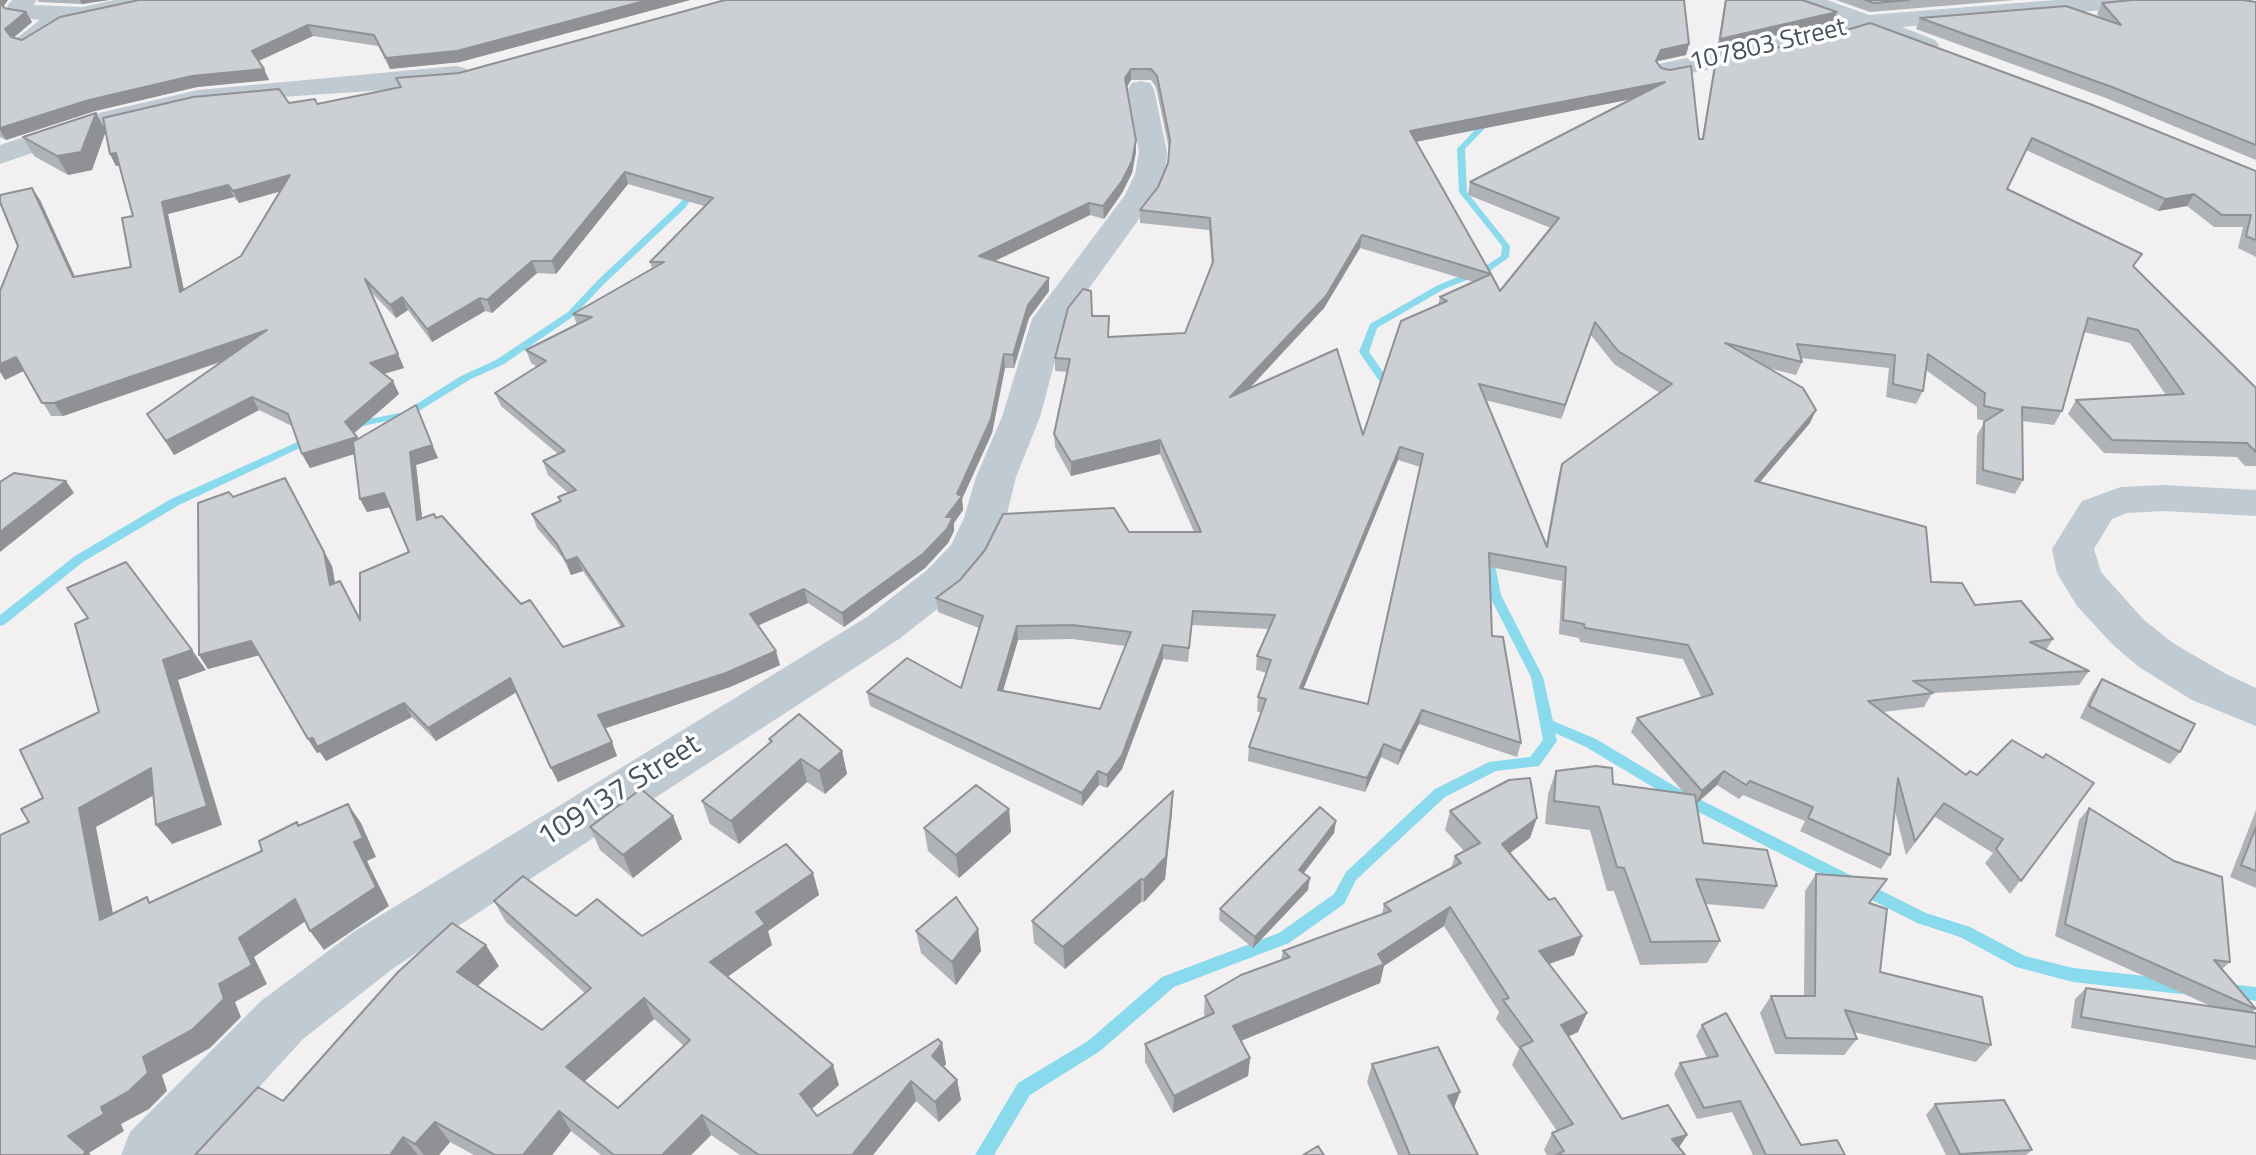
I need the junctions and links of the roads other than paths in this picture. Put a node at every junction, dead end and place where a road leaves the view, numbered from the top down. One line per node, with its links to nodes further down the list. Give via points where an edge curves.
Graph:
1 (25, 0): 6 (street, via 21,12)
2 (147, 0): 6 (street)
3 (1805, 0): 7 (street)
4 (2140, 0): 5 (street)
5 (2095, 1): 7 (street)
6 (86, 13): 8 (street, via 44,26)
7 (1867, 23): 9 (street); 11 (street, 107803 Street)
8 (27, 40)
9 (1953, 54)
10 (477, 69): 13 (street, via 198,98 96,122)
11 (1668, 70)
12 (1141, 89): 16 (street, 109137 Street, via 1153,152 1150,174 1140,197 1049,319 985,518 969,552 943,581 883,628 375,949 282,1020)
13 (0, 155)
14 (2256, 503): 15 (street, via 2121,500 2097,510 2073,549 2086,584 2128,632 2209,687)
15 (2256, 708)
16 (153, 1155)

